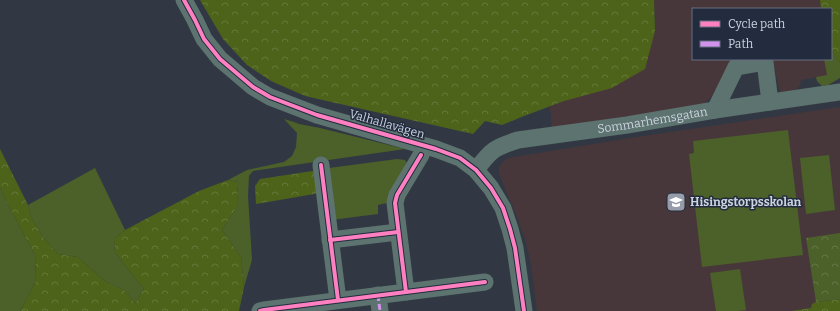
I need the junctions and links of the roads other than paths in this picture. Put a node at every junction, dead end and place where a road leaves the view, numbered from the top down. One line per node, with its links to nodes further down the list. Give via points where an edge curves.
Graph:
1 (184, 0): 7 (street, Valhallavägen, via 204,39 220,59 270,97 318,115 436,149 460,158)
2 (840, 92): 3 (street, Sommarhemsgatan)
3 (770, 102): 4 (street, Sommarhemsgatan); 4 (street, via 765,62 736,67)
4 (715, 110): 7 (street, Sommarhemsgatan, via 518,140 492,151)
5 (421, 155): 8 (street, via 396,199)
6 (321, 165): 9 (street)
7 (476, 170): 15 (street, Valhallavägen, via 503,208 515,248)
8 (398, 232): 9 (street); 11 (street)
9 (330, 240): 12 (street)
10 (484, 282): 11 (street)
11 (406, 292): 13 (street)
12 (338, 300): 13 (street); 14 (street)
13 (379, 303)
14 (260, 311)
15 (524, 311)

